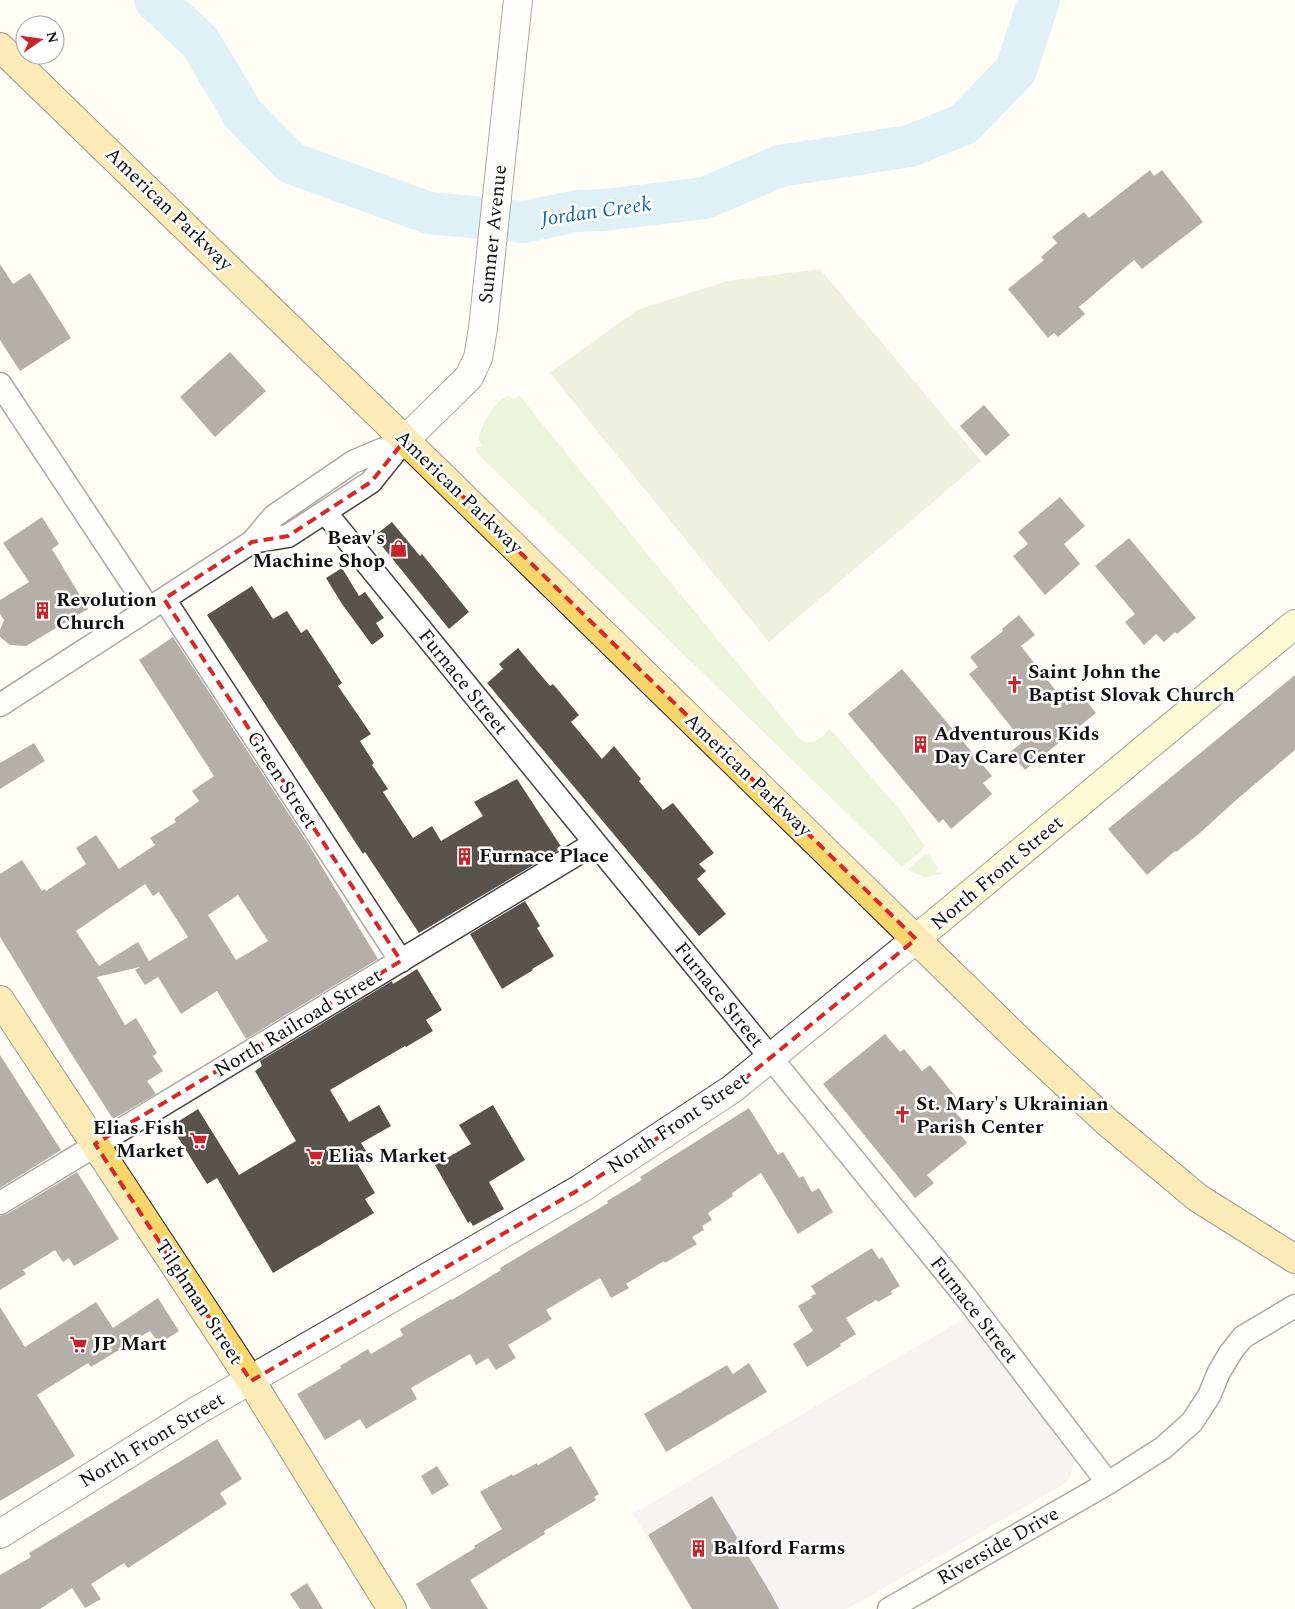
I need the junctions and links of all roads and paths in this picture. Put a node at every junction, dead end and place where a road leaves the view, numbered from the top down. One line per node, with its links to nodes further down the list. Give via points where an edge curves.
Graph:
1 (518, 0): 4 (street, Sumner Avenue, via 478,358 469,377)
2 (0, 47): 4 (main road, American Parkway)
3 (0, 384): 7 (street, Green Street)
4 (405, 440): 5 (street, via 370,482); 6 (street, via 353,462 274,516); 11 (main road, American Parkway)
5 (325, 512): 6 (street, via 288,536); 10 (street, Furnace Street)
6 (252, 542): 7 (street)
7 (156, 604): 9 (street); 12 (street, Green Street)
8 (1295, 624): 11 (main road, North Front Street)
9 (0, 705)
10 (594, 843): 12 (street, North Railroad Street); 14 (street, Furnace Street)
11 (916, 939): 14 (street, North Front Street); 17 (main road, American Parkway, via 1107,1122 1198,1198)
12 (401, 961): 15 (street, North Railroad Street)
13 (0, 1000): 15 (main road, Tilghman Street)
14 (771, 1058): 19 (street, North Front Street, via 732,1089 580,1189); 20 (street, Furnace Street, via 961,1291)
15 (95, 1144): 16 (street, North Railroad Street); 19 (main road, Tilghman Street)
16 (0, 1203)
17 (1295, 1259)
18 (1295, 1306): 20 (street, Riverside Drive, via 1243,1337 1231,1352 1192,1422 1163,1448)
19 (251, 1380): 21 (street, North Front Street); 22 (main road, Tilghman Street)
20 (1108, 1483): 23 (street, Riverside Drive)
21 (0, 1534)
22 (392, 1609)
23 (889, 1609)

